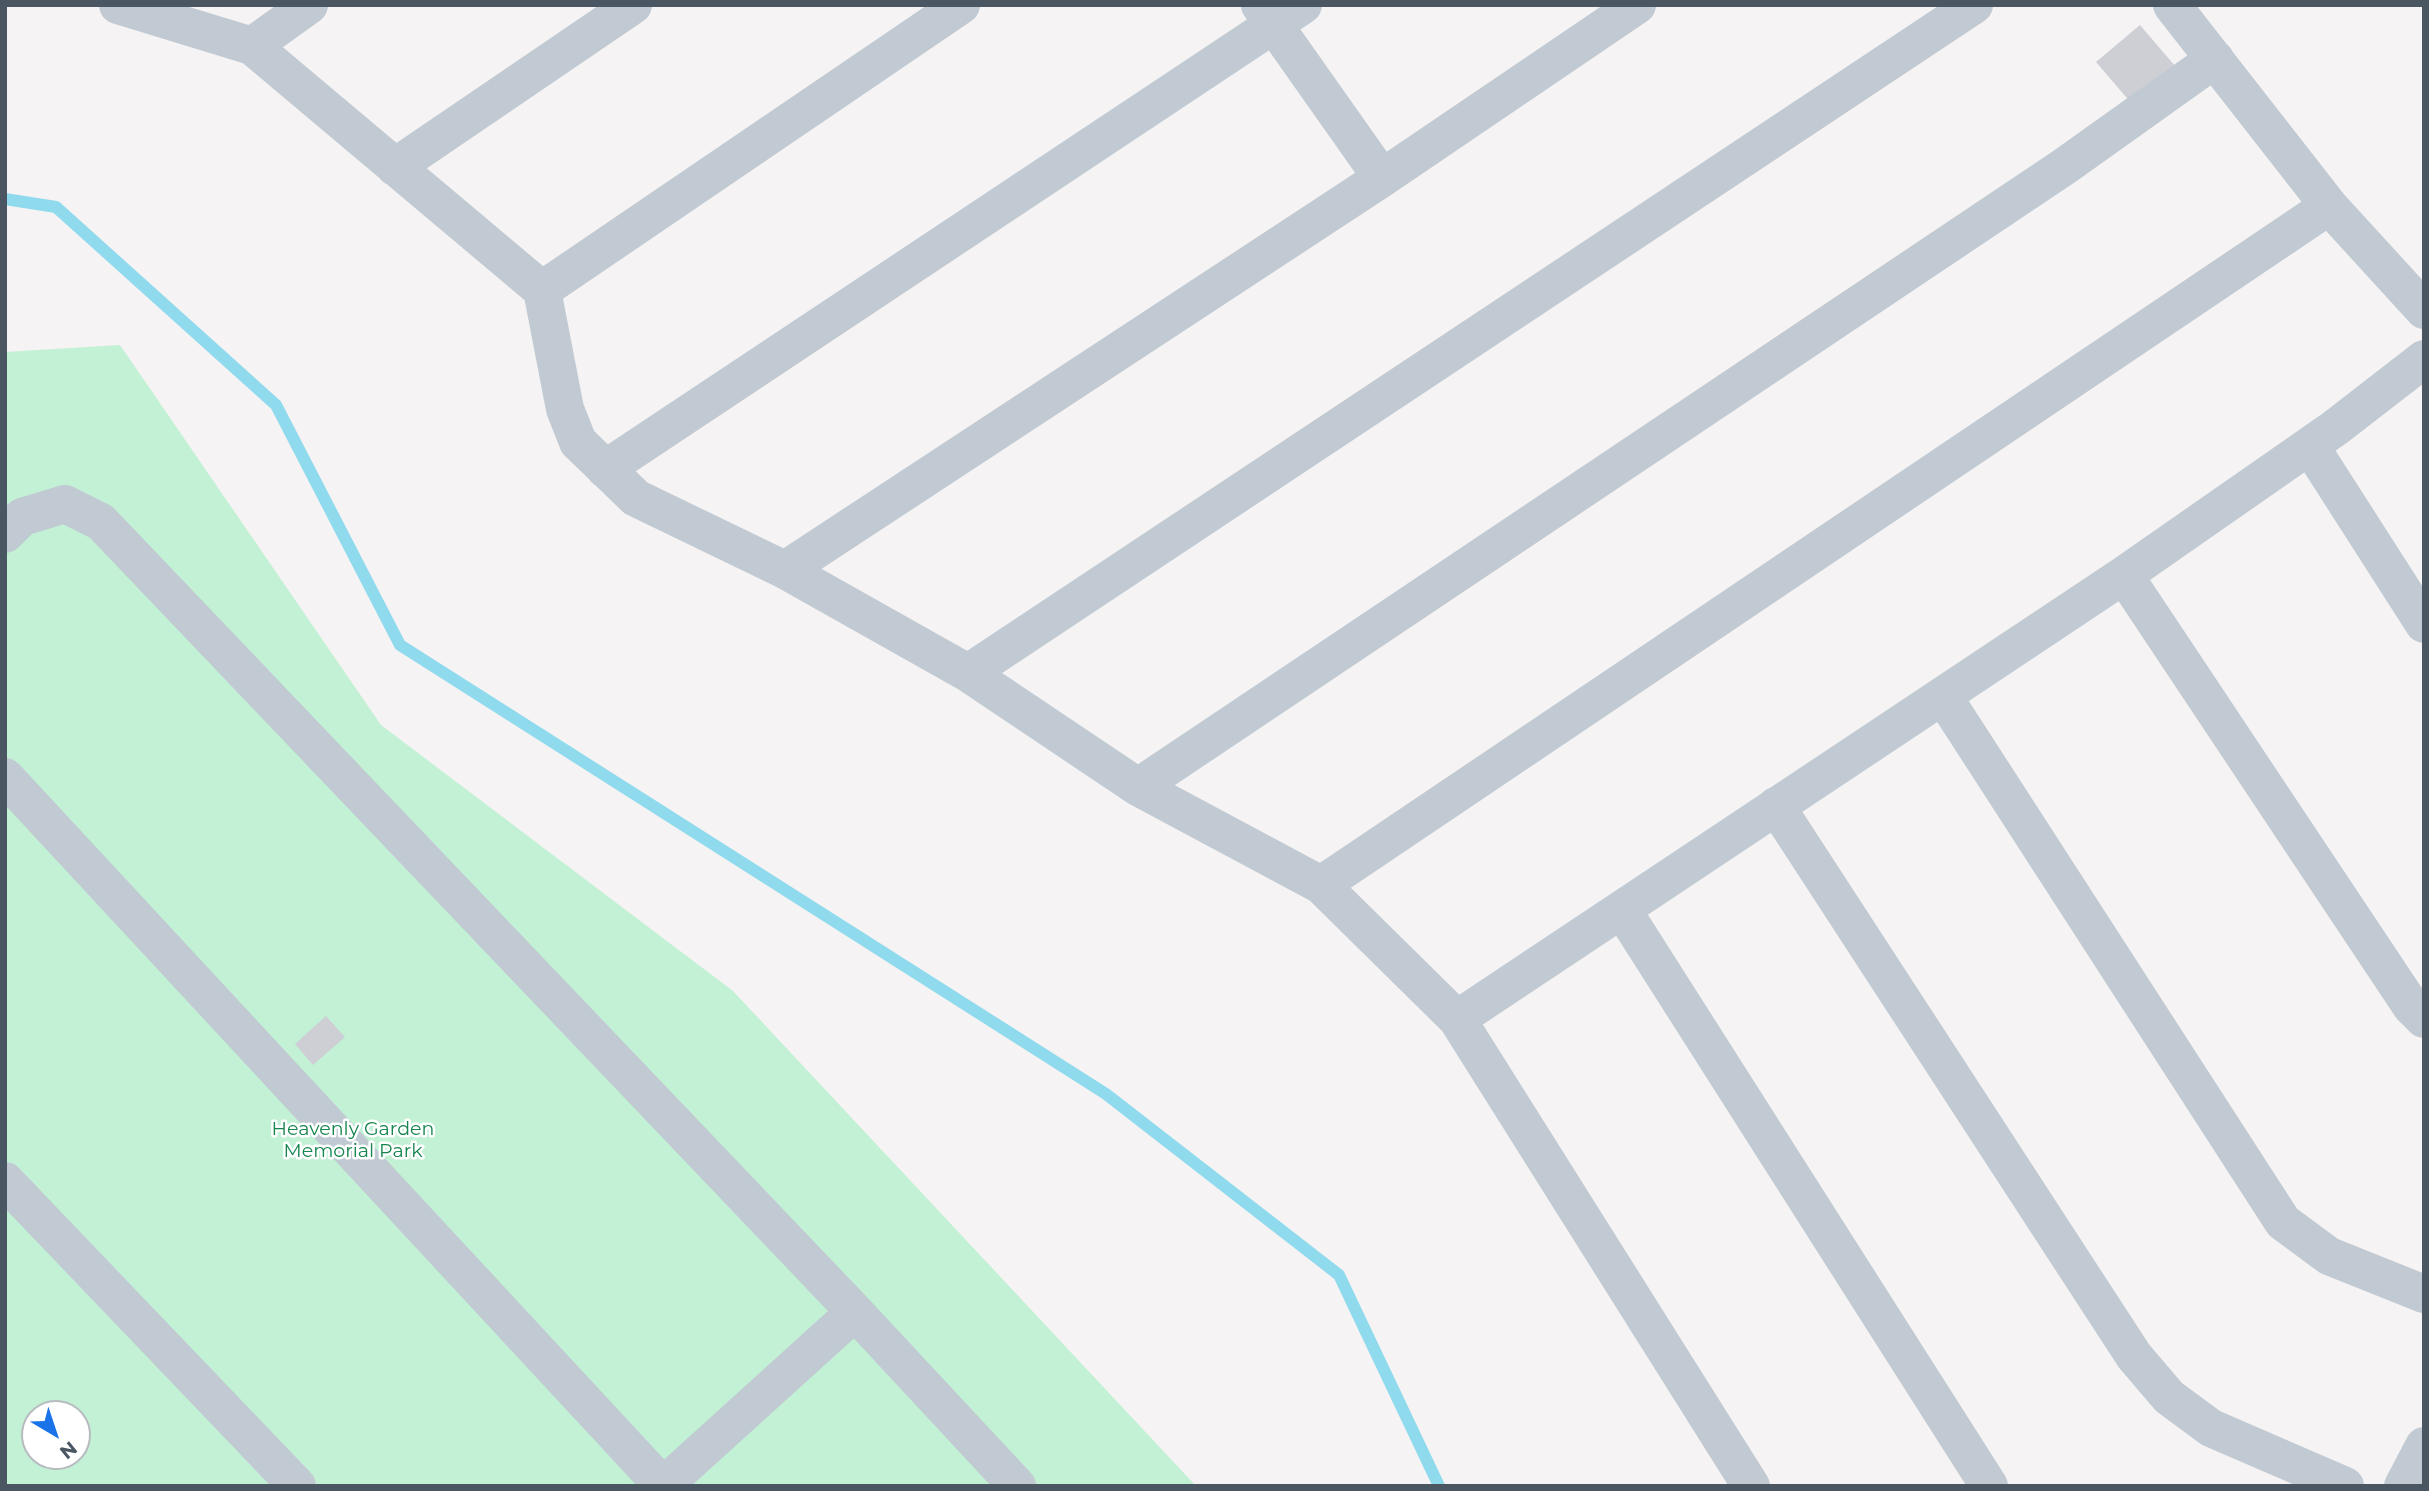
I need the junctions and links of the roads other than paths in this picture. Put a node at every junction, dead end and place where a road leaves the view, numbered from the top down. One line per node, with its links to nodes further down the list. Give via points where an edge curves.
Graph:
1 (118, 5): 9 (street)
2 (309, 5): 9 (street)
3 (634, 5): 11 (street)
4 (961, 5): 14 (street)
5 (1637, 5): 12 (street)
6 (1973, 5): 23 (street)
7 (2172, 5): 10 (street)
8 (1278, 12): 12 (street); 18 (street)
9 (252, 46): 11 (street)
10 (2215, 59): 13 (street); 26 (street, via 2065,166)
11 (395, 167): 14 (street)
12 (1382, 178): 20 (street)
13 (2329, 206): 15 (street); 28 (street)
14 (542, 290): 18 (street, via 565,409 578,442)
15 (2424, 310)
16 (2424, 359): 17 (street)
17 (2310, 446): 21 (street); 22 (street)
18 (605, 469): 20 (street, via 636,498)
19 (5, 534): 34 (street, via 22,517 65,505 101,522)
20 (785, 570): 23 (street)
21 (2124, 575): 24 (street); 31 (street, via 2410,1006)
22 (2424, 624)
23 (968, 673): 26 (street)
24 (1943, 696): 27 (street); 33 (street, via 2283,1222 2329,1256)
25 (5, 778): 37 (street)
26 (1138, 787): 28 (street)
27 (1776, 806): 29 (street); 41 (street, via 2134,1356 2169,1397 2211,1428)
28 (1321, 886): 30 (street)
29 (1623, 911): 30 (street); 40 (street)
30 (1457, 1019): 39 (street)
31 (2424, 1019)
32 (5, 1181): 36 (street)
33 (2424, 1294)
34 (855, 1312): 37 (street); 38 (street)
35 (2424, 1446): 42 (street)
36 (298, 1486)
37 (663, 1486)
38 (1017, 1486)
39 (1751, 1486)
40 (1989, 1486)
41 (2345, 1486)
42 (2403, 1486)

